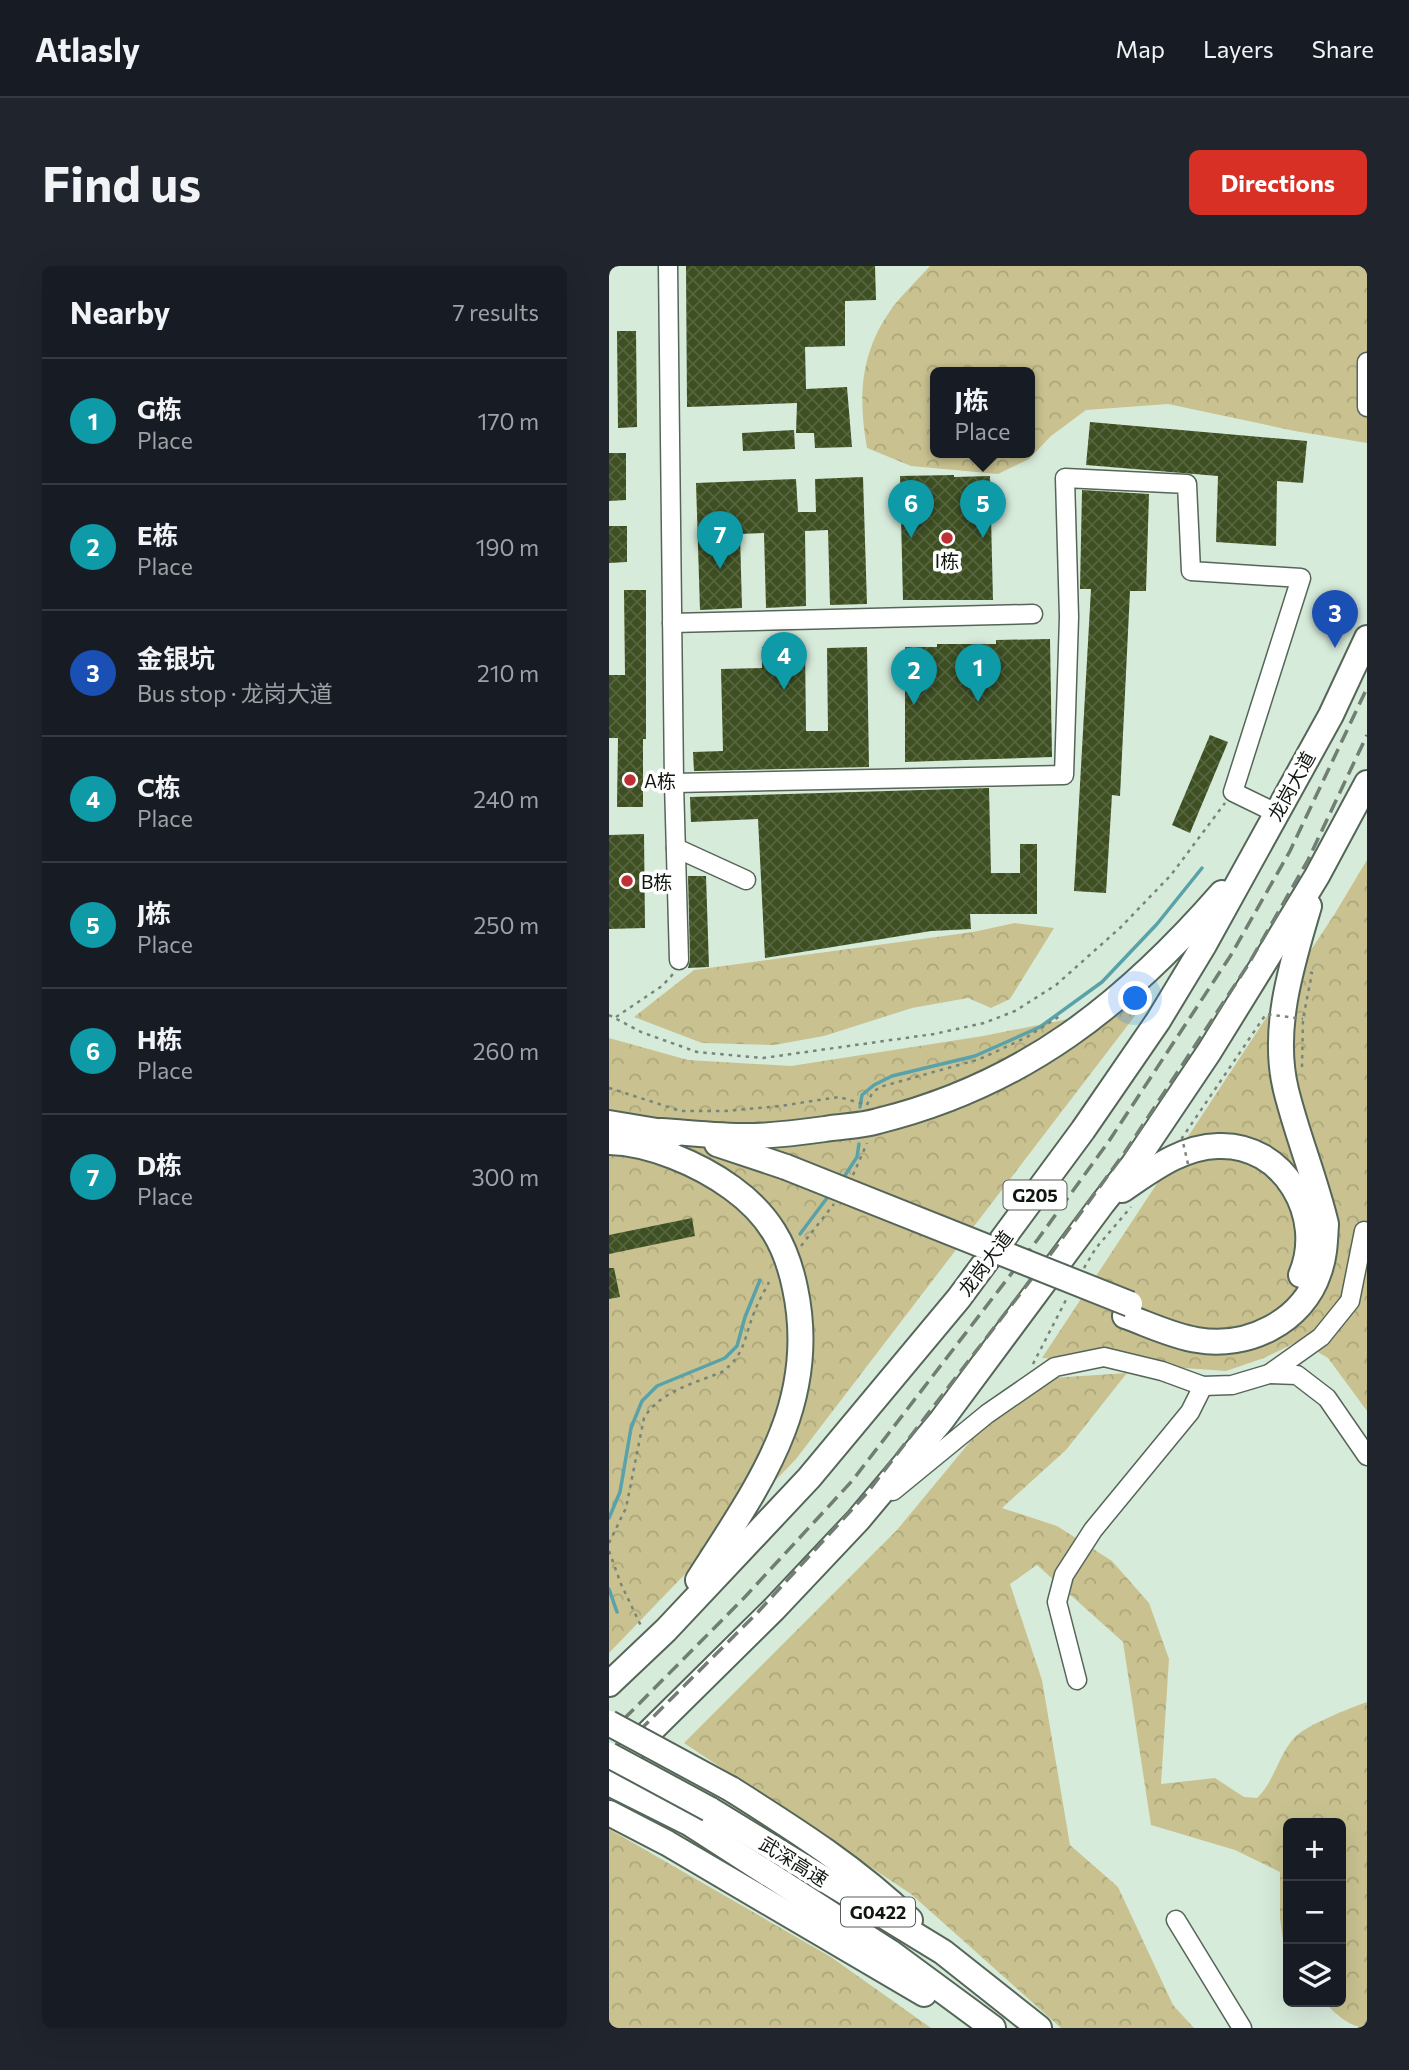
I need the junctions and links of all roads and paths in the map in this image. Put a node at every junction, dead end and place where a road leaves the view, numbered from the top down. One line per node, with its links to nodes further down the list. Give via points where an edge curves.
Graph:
1 (668, 266): 5 (street)
2 (1367, 362): 3 (street)
3 (1367, 407)
4 (1033, 614): 5 (street)
5 (672, 623): 7 (street)
6 (1367, 638): 10 (highway, 龙岗大道 / G205, via 1331,715)
7 (674, 783): 9 (street, via 1064,775 1069,617 1066,478 1187,484 1191,571 1301,578); 11 (street)
8 (1367, 783): 13 (highway, G205)
9 (1233, 792): 10 (street); 19 (path, via 1171,875 1121,927 1056,985 1015,1011 985,1023 763,1058 697,1052 641,1032)
10 (1276, 813): 12 (highway, 龙岗大道 / G205)
11 (676, 848): 14 (street); 15 (street)
12 (1252, 858): 23 (highway, via 1172,948 1098,1015 1054,1047 978,1087 876,1122 757,1136); 37 (highway, 龙岗大道 / G205, via 1158,1021 959,1298 809,1478)
13 (1317, 876): 27 (highway, G205, via 1209,1052); 30 (highway, via 1287,990 1281,1044 1286,1089 1326,1224 1319,1273 1309,1294 1273,1328 1225,1342 1197,1340)
14 (746, 880)
15 (679, 960): 19 (path, via 662,986)
16 (1312, 973): 20 (path)
17 (1067, 1012): 22 (path, via 980,1059 880,1087 867,1105 839,1097 725,1111 681,1111)
18 (609, 1015): 19 (path)
19 (615, 1017)
20 (1303, 1019): 21 (path); 25 (path, bridge, via 1266,1014 1182,1138)
21 (1302, 1070)
22 (609, 1088)
23 (661, 1131): 24 (highway); 26 (highway, via 704,1140)
24 (611, 1136): 26 (highway, via 690,1149); 37 (highway, via 682,1159 742,1195 769,1222 786,1252 801,1317 796,1391 781,1440 760,1481)
25 (1188, 1164)
26 (783, 1173): 30 (highway, bridge)
27 (1102, 1204): 30 (highway, via 1161,1163 1219,1146 1259,1153 1274,1163 1303,1207 1308,1244 1305,1265 1296,1285 1266,1313 1224,1327 1201,1327); 34 (highway, G205, via 941,1421)
28 (1364, 1231): 31 (street, via 1350,1301 1321,1337)
29 (769, 1282): 35 (path, via 740,1355 730,1366 661,1398 643,1418 626,1508)
30 (1128, 1310)
31 (1269, 1374): 32 (street, via 1232,1385); 33 (street, via 1297,1375 1327,1398)
32 (1203, 1386): 34 (street, via 1104,1357 1055,1367 987,1413); 38 (street, via 1190,1412 1093,1530 1064,1575 1057,1602)
33 (1367, 1456)
34 (858, 1520): 42 (highway, G205)
35 (609, 1543)
36 (609, 1551): 37 (path, via 621,1584)
37 (658, 1638): 39 (highway, 龙岗大道 / G205)
38 (1077, 1680)
39 (609, 1685)
40 (609, 1723): 46 (highway, bridge, via 731,1789 813,1841 876,1888)
41 (609, 1755): 46 (highway, 武深高速 / G0422, bridge, via 709,1809)
42 (609, 1772)
43 (609, 1783): 48 (highway, 武深高速 / G0422, via 689,1823 890,1952)
44 (609, 1813): 47 (highway)
45 (1177, 1920): 50 (street)
46 (943, 1952): 49 (highway, 武深高速 / G0422)
47 (986, 2028)
48 (993, 2028)
49 (1039, 2028)
50 (1242, 2028)

